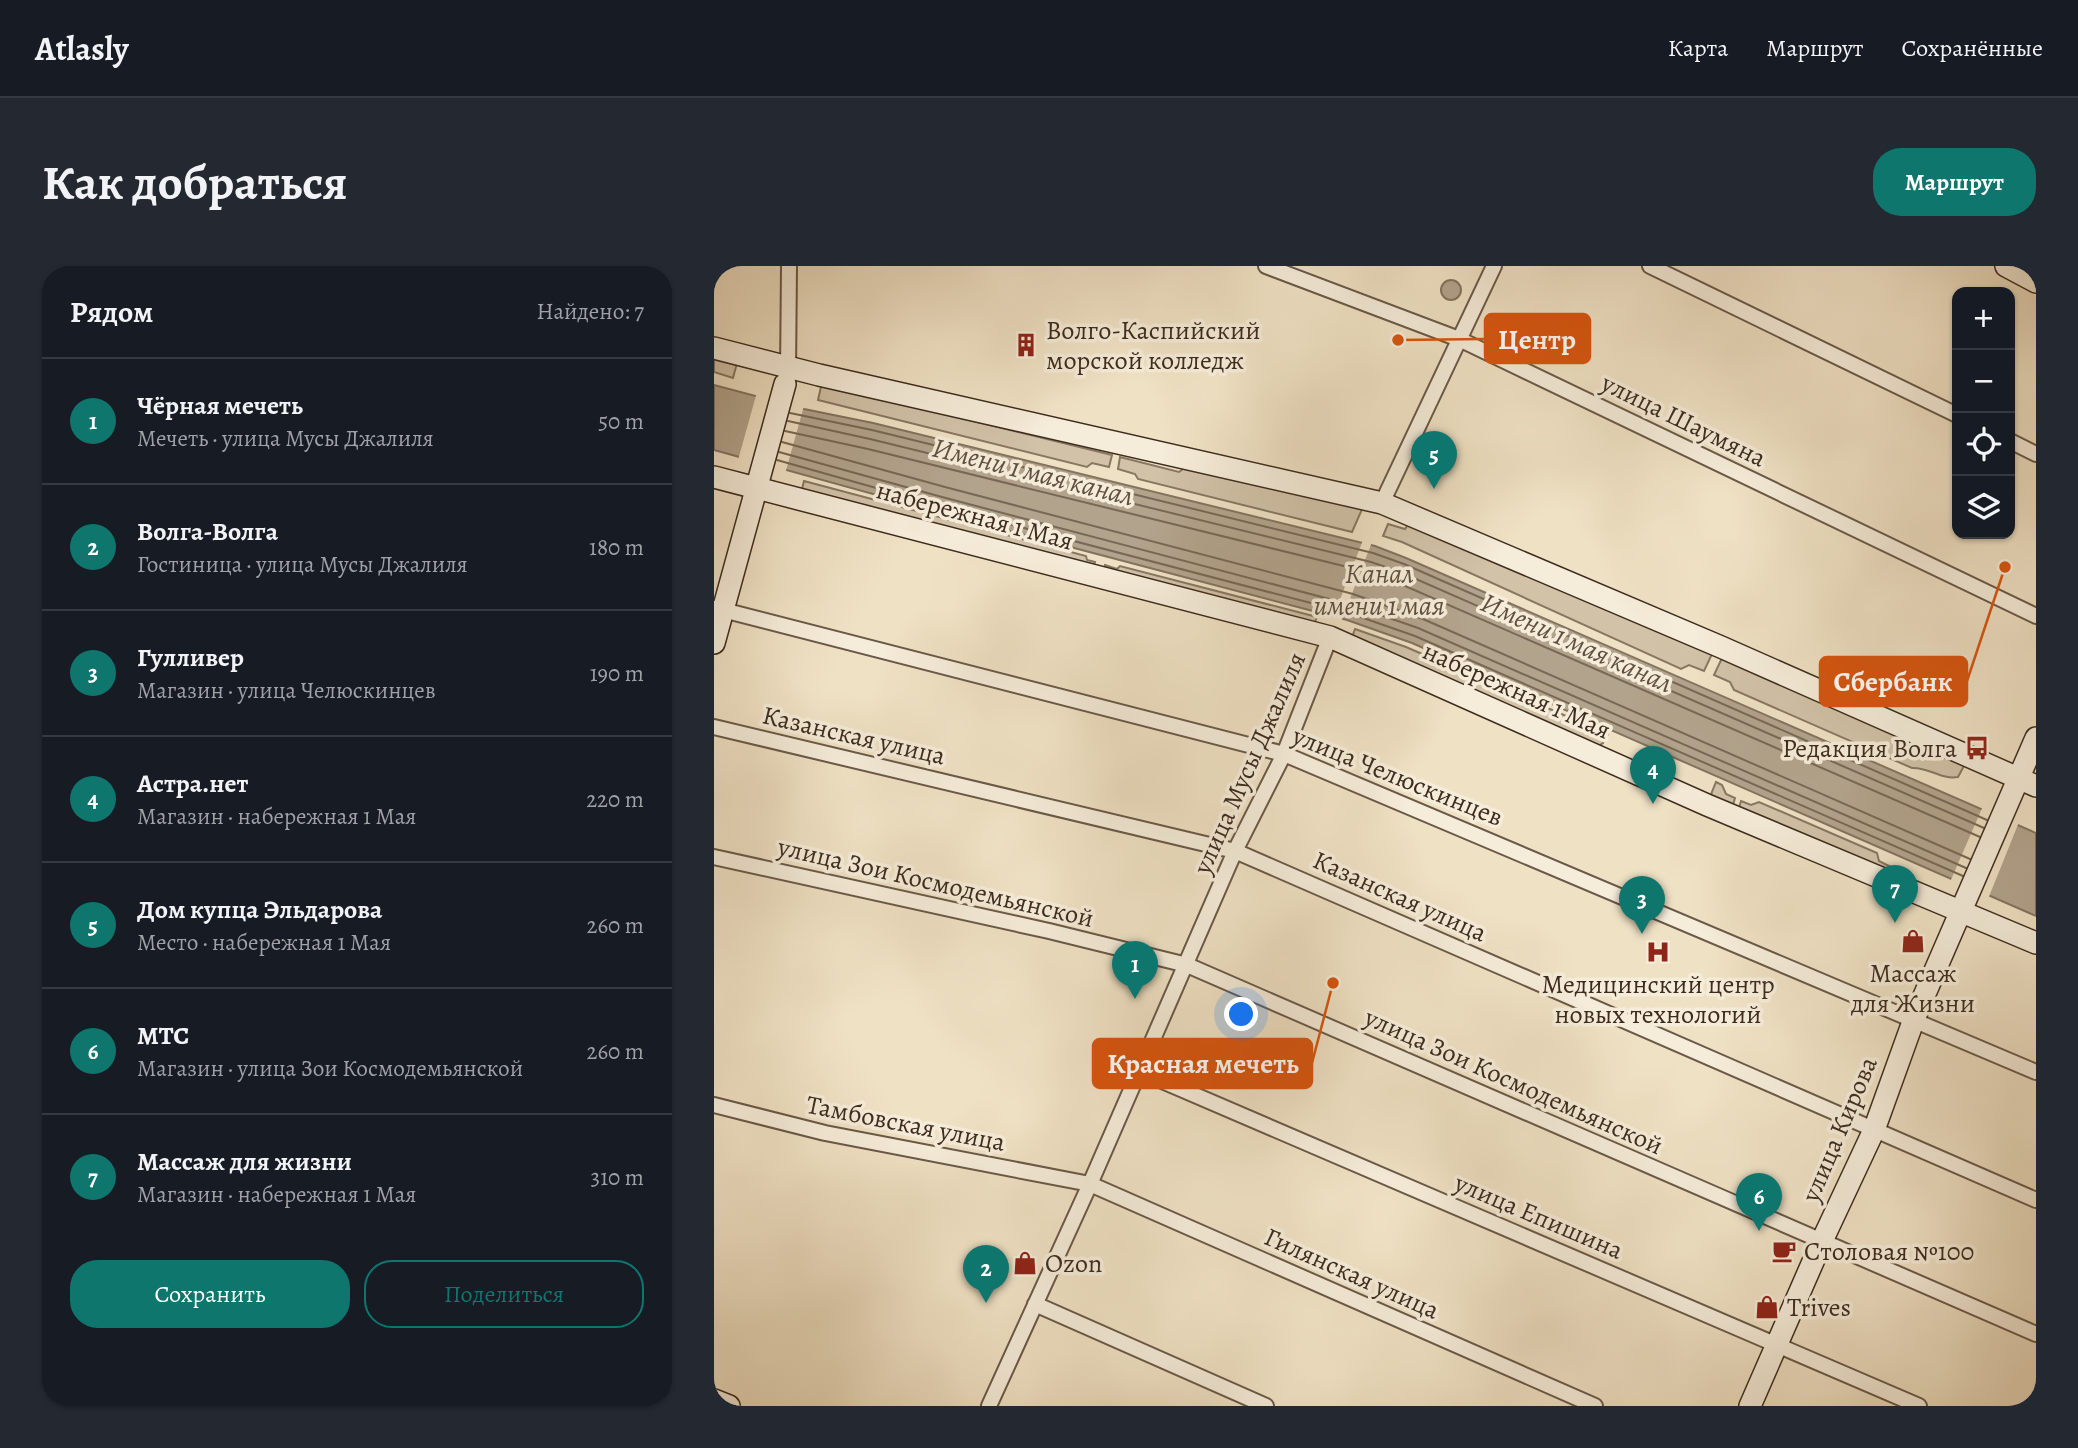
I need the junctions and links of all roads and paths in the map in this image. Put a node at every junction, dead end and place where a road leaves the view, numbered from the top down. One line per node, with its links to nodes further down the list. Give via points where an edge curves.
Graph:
1 (789, 266): 9 (street)
2 (1266, 266): 7 (street, улица Шаумяна)
3 (1494, 266): 7 (street)
4 (1650, 266): 10 (street)
5 (2006, 266): 6 (main road)
6 (2036, 282)
7 (1460, 340): 15 (street); 17 (street, улица Шаумяна)
8 (714, 348): 9 (main road)
9 (787, 376): 14 (main road); 15 (main road)
10 (1953, 413)
11 (2015, 444): 12 (street)
12 (2036, 454)
13 (714, 477): 14 (main road, набережная 1 Мая)
14 (759, 481): 16 (main road); 18 (main road, набережная 1 Мая)
15 (1382, 503): 23 (main road)
16 (718, 609): 19 (main road); 22 (street, улица Челюскинцев)
17 (2036, 616)
18 (1330, 637): 22 (street, улица Мусы Джалиля); 26 (main road, набережная 1 Мая, via 1707,805)
19 (714, 643)
20 (714, 727): 24 (street, Казанская улица)
21 (2036, 738): 23 (main road)
22 (1284, 754): 24 (street, улица Мусы Джалиля); 29 (street, улица Челюскинцев)
23 (2027, 782): 26 (main road, улица Кирова, via 2007,806)
24 (1235, 851): 28 (street, улица Мусы Джалиля); 33 (street, Казанская улица)
25 (714, 858): 28 (street, улица Зои Космодемьянской)
26 (1964, 905): 27 (main road, набережная 1 Мая); 29 (main road, улица Кирова)
27 (2036, 943)
28 (1187, 965): 30 (street, улица Мусы Джалиля); 36 (street, улица Зои Космодемьянской)
29 (1914, 1019): 31 (street, улица Челюскинцев); 33 (main road, улица Кирова)
30 (1139, 1071): 34 (street, улица Мусы Джалиля); 39 (street, улица Епишина)
31 (2036, 1072)
32 (714, 1105): 34 (street, Тамбовская улица, via 825,1133)
33 (1874, 1130): 35 (street, Казанская улица); 36 (main road, улица Кирова)
34 (1090, 1184): 37 (street, улица Мусы Джалиля); 44 (street, Гилянская улица)
35 (2036, 1200)
36 (1822, 1241): 38 (street, улица Зои Космодемьянской); 39 (main road, улица Кирова)
37 (1035, 1304): 42 (street, улица Мусы Джалиля); 43 (street)
38 (2036, 1334)
39 (1777, 1344): 45 (main road, улица Кирова); 46 (street, улица Епишина)
40 (714, 1399): 41 (main road)
41 (729, 1406)
42 (989, 1406)
43 (1266, 1406)
44 (1595, 1406)
45 (1750, 1406)
46 (1919, 1406)

